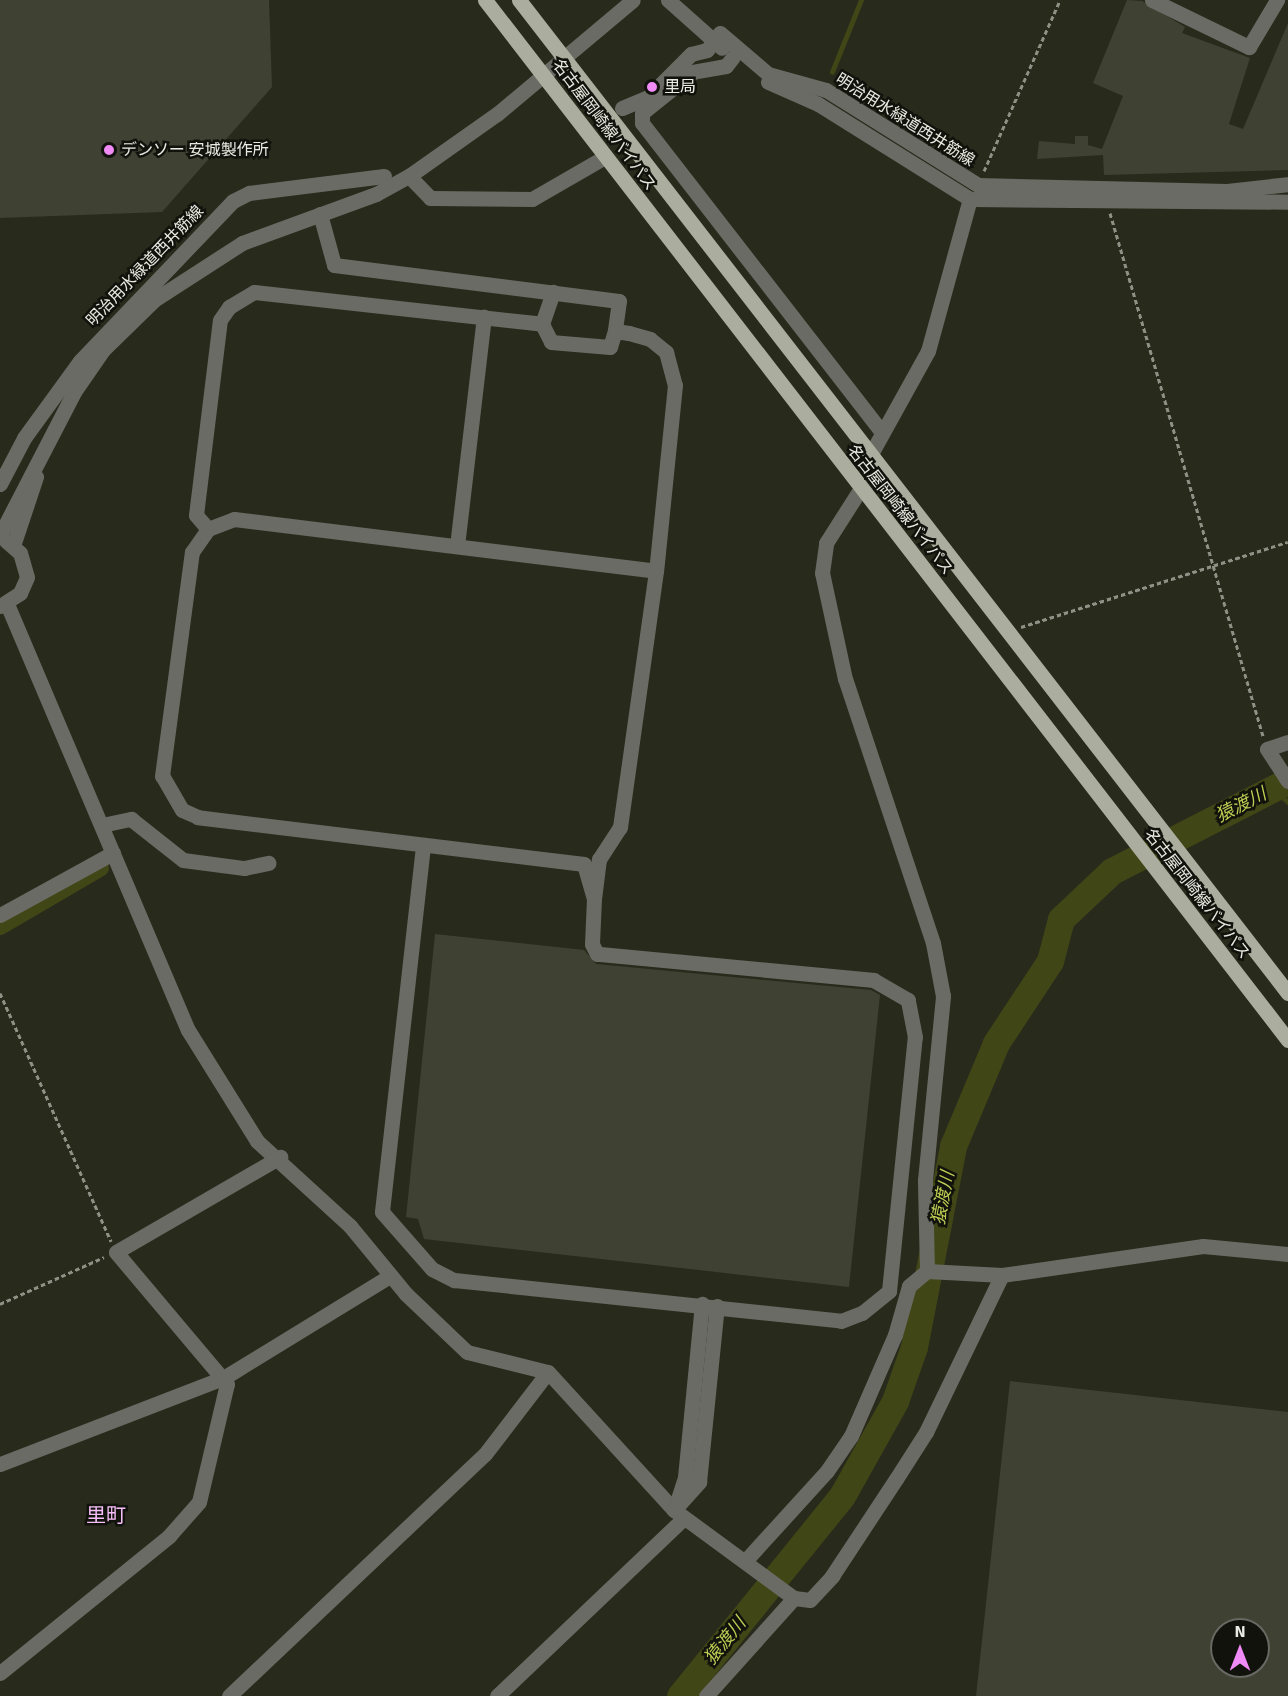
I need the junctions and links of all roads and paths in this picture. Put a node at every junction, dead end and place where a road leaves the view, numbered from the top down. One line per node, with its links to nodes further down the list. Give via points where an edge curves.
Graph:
1 (485, 0): 11 (main road, 名古屋岡崎線バイパス)
2 (519, 0): 9 (main road, 名古屋岡崎線バイパス)
3 (633, 0): 9 (street)
4 (669, 0): 8 (street)
5 (1060, 0): 17 (path)
6 (1152, 0): 7 (street, via 1249,47)
7 (1277, 0)
8 (715, 43): 10 (street); 12 (street, via 692,54 648,97); 17 (street, 明治用水緑道西井筋線, via 720,33 768,74 826,90)
9 (564, 56): 11 (street); 28 (main road, 名古屋岡崎線バイパス)
10 (733, 57): 18 (street, via 759,78 818,104); 26 (street, via 726,66 693,72 642,112 642,123)
11 (543, 74): 13 (main road, 名古屋岡崎線バイパス); 15 (street)
12 (622, 108)
13 (603, 158): 15 (street, via 532,199 430,198); 30 (main road, 名古屋岡崎線バイパス)
14 (384, 176): 29 (street, 明治用水緑道西井筋線, via 249,193 233,201 80,361 24,438)
15 (409, 176): 21 (street)
16 (1288, 184): 17 (street, 明治用水緑道西井筋線, via 1227,191)
17 (978, 185)
18 (970, 199): 19 (street); 26 (street, via 928,351)
19 (1110, 202): 20 (street); 36 (path, via 1115,241)
20 (1288, 202)
21 (320, 214): 22 (street, via 334,265); 27 (street, via 242,243 153,300 103,350)
22 (553, 292): 24 (street); 25 (street, via 619,300)
23 (484, 317): 24 (street); 31 (street, via 269,291 254,292 229,307 220,321 196,515); 35 (street)
24 (542, 324): 25 (street, via 551,342 610,347)
25 (615, 332): 37 (street, via 650,339 666,352 675,373)
26 (882, 432): 28 (street)
27 (44, 448): 32 (street); 34 (street)
28 (872, 452): 39 (main road, 名古屋岡崎線バイパス)
29 (0, 484)
30 (861, 489): 51 (main road, 名古屋岡崎線バイパス); 55 (street, via 826,543 822,573 845,679 933,943 943,996 925,1180)
31 (208, 529): 35 (street, via 234,519); 44 (street, via 192,552 162,776 172,801 198,817)
32 (0, 535)
33 (1288, 542): 36 (path)
34 (7, 543): 38 (street, via 25,560 27,577 21,593)
35 (458, 546): 37 (street)
36 (1213, 566): 39 (path); 41 (path)
37 (656, 571): 47 (street, via 620,827 599,859)
38 (3, 605): 43 (street)
39 (1010, 630): 50 (main road, 名古屋岡崎線バイパス)
40 (1288, 742): 41 (street)
41 (1269, 752): 42 (street)
42 (1288, 781)
43 (102, 825): 45 (street); 46 (street, via 131,819 183,860 244,868)
44 (423, 846): 47 (street, via 584,864); 59 (street, via 382,1212 432,1269 454,1280)
45 (113, 853): 48 (street); 52 (street, via 213,1079 257,1141)
46 (268, 863)
47 (594, 900): 59 (street, via 592,944 597,954 874,980 908,1000 915,1037 889,1291 841,1322)
48 (0, 915)
49 (0, 993): 53 (path)
50 (1288, 993)
51 (1288, 1040)
52 (280, 1157): 53 (street); 57 (street, via 350,1226)
53 (116, 1252): 58 (path); 61 (street)
54 (1288, 1254): 56 (street, via 1203,1246)
55 (927, 1270): 56 (street); 64 (street, via 909,1286 895,1335 850,1436 827,1471)
56 (1002, 1275): 65 (street, via 926,1432 896,1479 832,1576 810,1599)
57 (390, 1276): 60 (street, via 467,1352); 61 (street)
58 (0, 1304)
59 (710, 1305): 63 (street)
60 (548, 1372): 63 (street); 67 (street, via 485,1454)
61 (225, 1377): 62 (street); 66 (street, via 194,1509)
62 (0, 1464)
63 (679, 1514): 64 (street); 68 (street)
64 (746, 1560): 65 (street)
65 (789, 1599): 69 (street)
66 (0, 1673)
67 (228, 1696)
68 (497, 1696)
69 (706, 1696)

